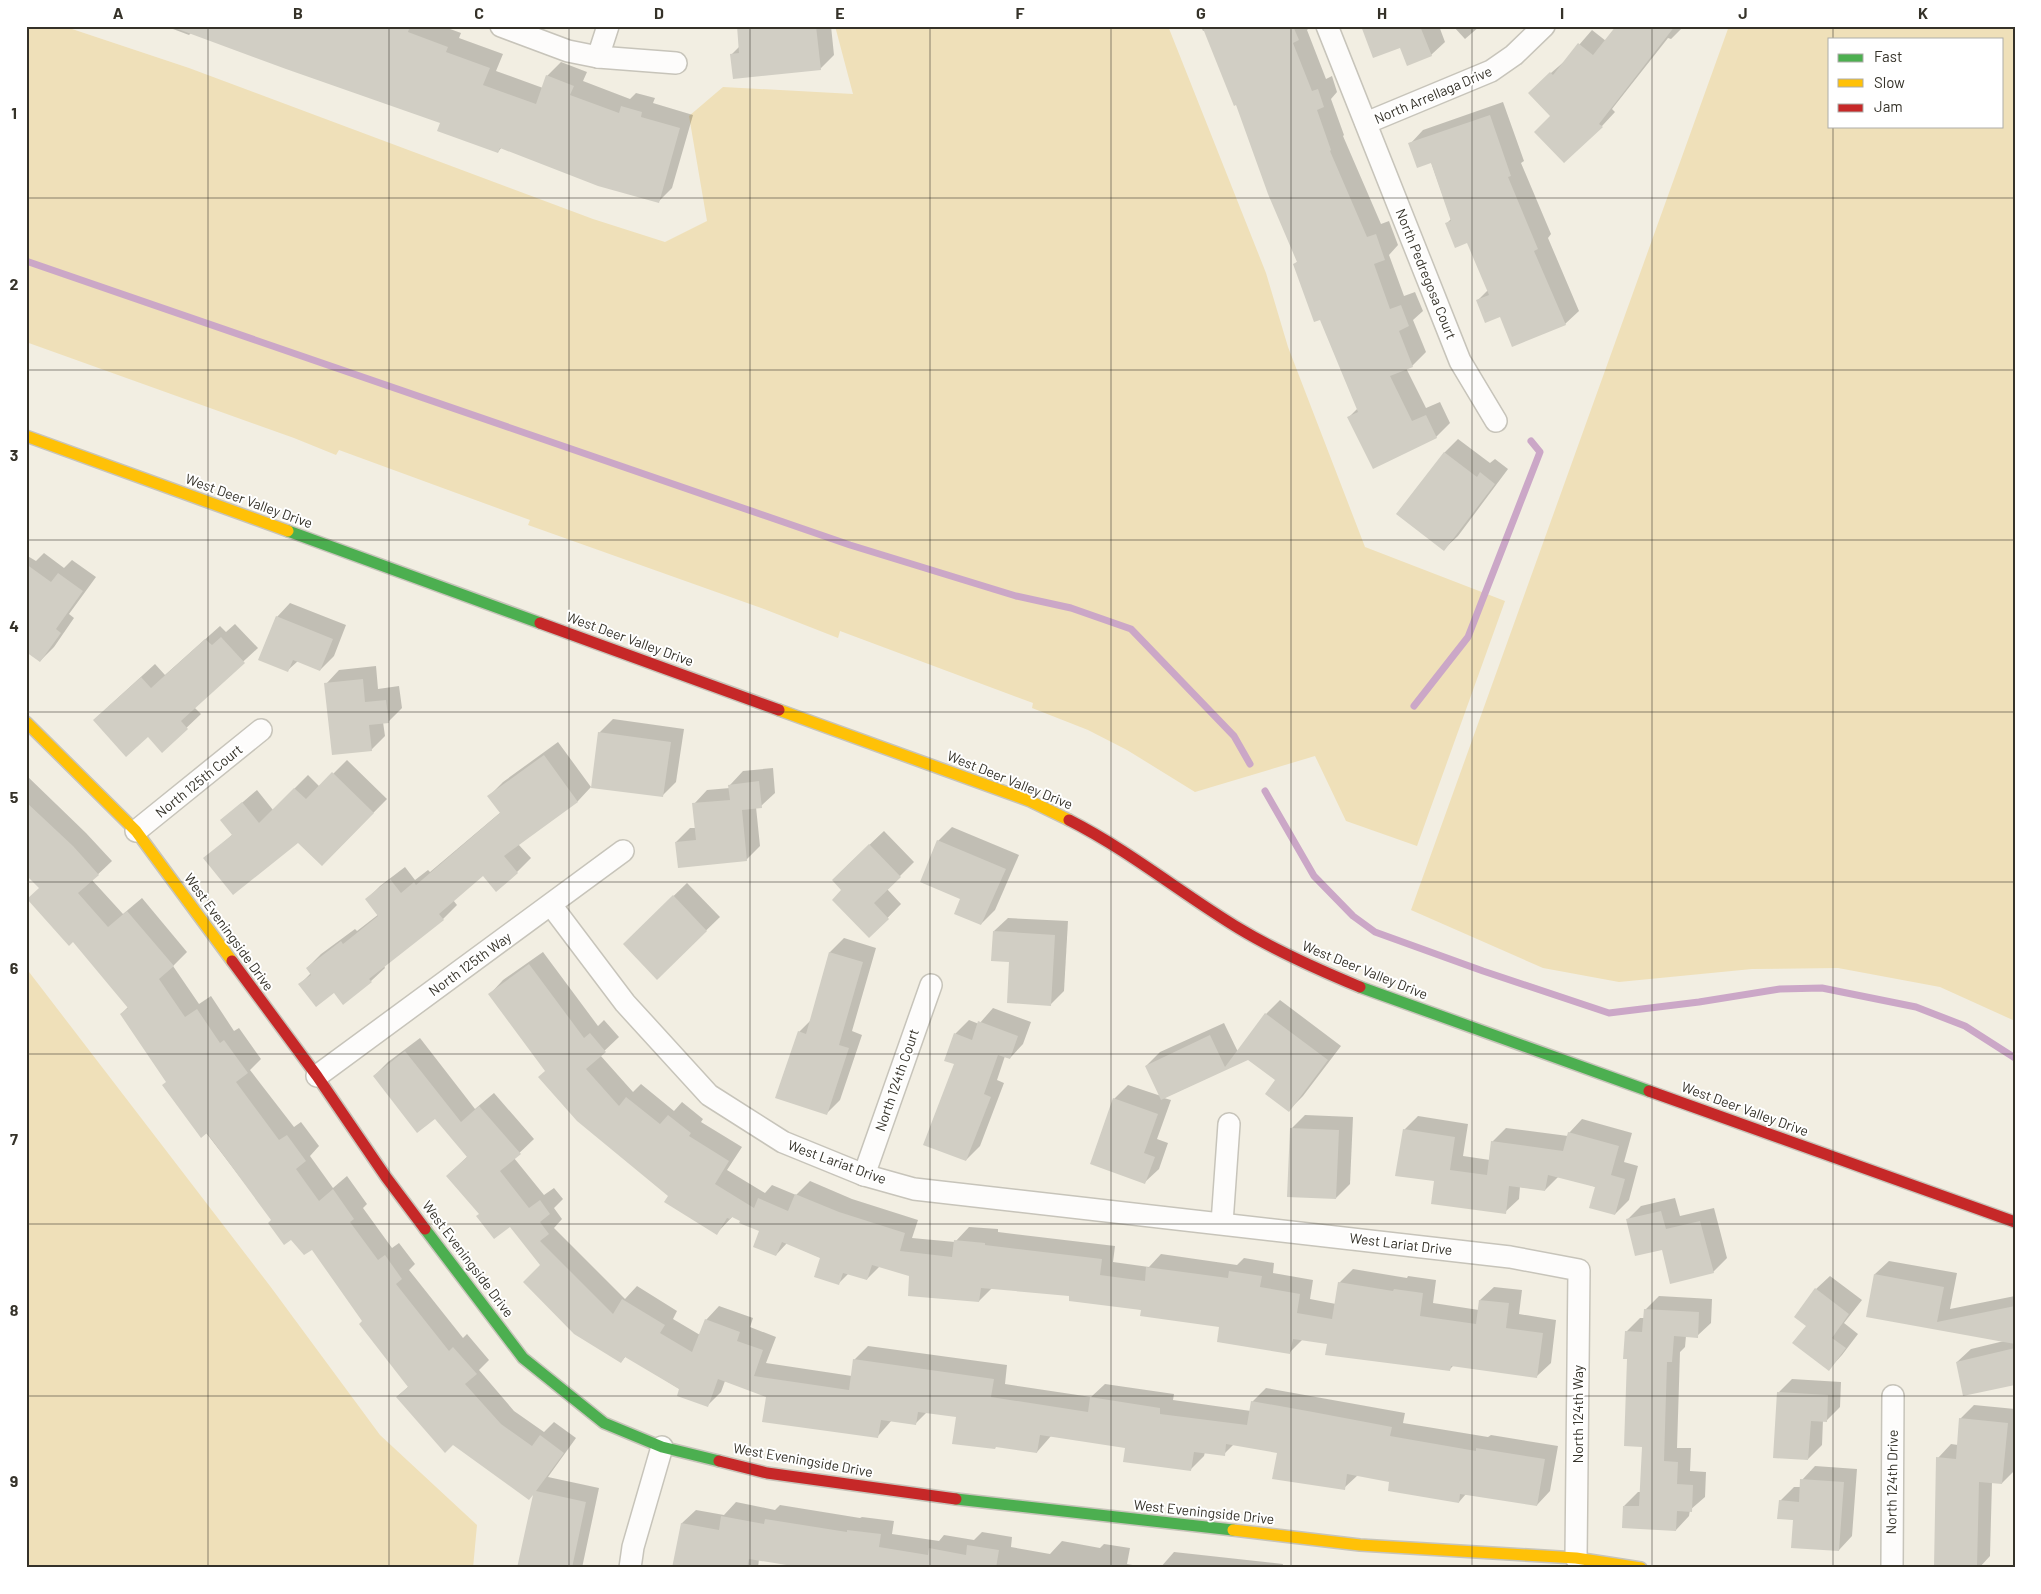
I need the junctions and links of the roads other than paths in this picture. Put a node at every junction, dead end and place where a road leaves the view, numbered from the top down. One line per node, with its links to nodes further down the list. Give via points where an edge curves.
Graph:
1 (501, 26): 5 (street, via 568,51)
2 (608, 26): 5 (street)
3 (1327, 26): 7 (street, North Pedregosa Court)
4 (1544, 26): 7 (street, North Arrellaga Drive, via 1514,55 1491,71)
5 (598, 57): 6 (street)
6 (676, 63)
7 (1366, 123): 8 (street, North Pedregosa Court, via 1460,361)
8 (1496, 421)
9 (26, 436): 19 (street, West Deer Valley Drive, via 1030,801 1078,824 1256,939 1304,964 1367,990)
10 (26, 722): 12 (street, West Eveningside Drive)
11 (261, 730): 12 (street, North 125th Court)
12 (136, 831): 16 (street, West Eveningside Drive)
13 (623, 851): 14 (street, North 125th Way)
14 (551, 905): 16 (street, North 125th Way); 18 (street, West Lariat Drive, via 625,1003 709,1095 782,1142)
15 (931, 985): 18 (street, North 124th Court)
16 (317, 1076): 23 (street, West Eveningside Drive, via 386,1177 524,1358 604,1423)
17 (1229, 1124): 20 (street)
18 (864, 1175): 20 (street, West Lariat Drive, via 914,1189)
19 (2015, 1222)
20 (1222, 1223): 21 (street, West Lariat Drive, via 1510,1257)
21 (1579, 1270): 24 (street, North 124th Way)
22 (1893, 1396): 27 (street, North 124th Drive)
23 (662, 1447): 24 (street, West Eveningside Drive, via 767,1473 938,1497 1360,1545); 25 (street, via 632,1547)
24 (1576, 1558): 26 (street, West Eveningside Drive)
25 (630, 1568)
26 (1641, 1568)
27 (1892, 1568)

